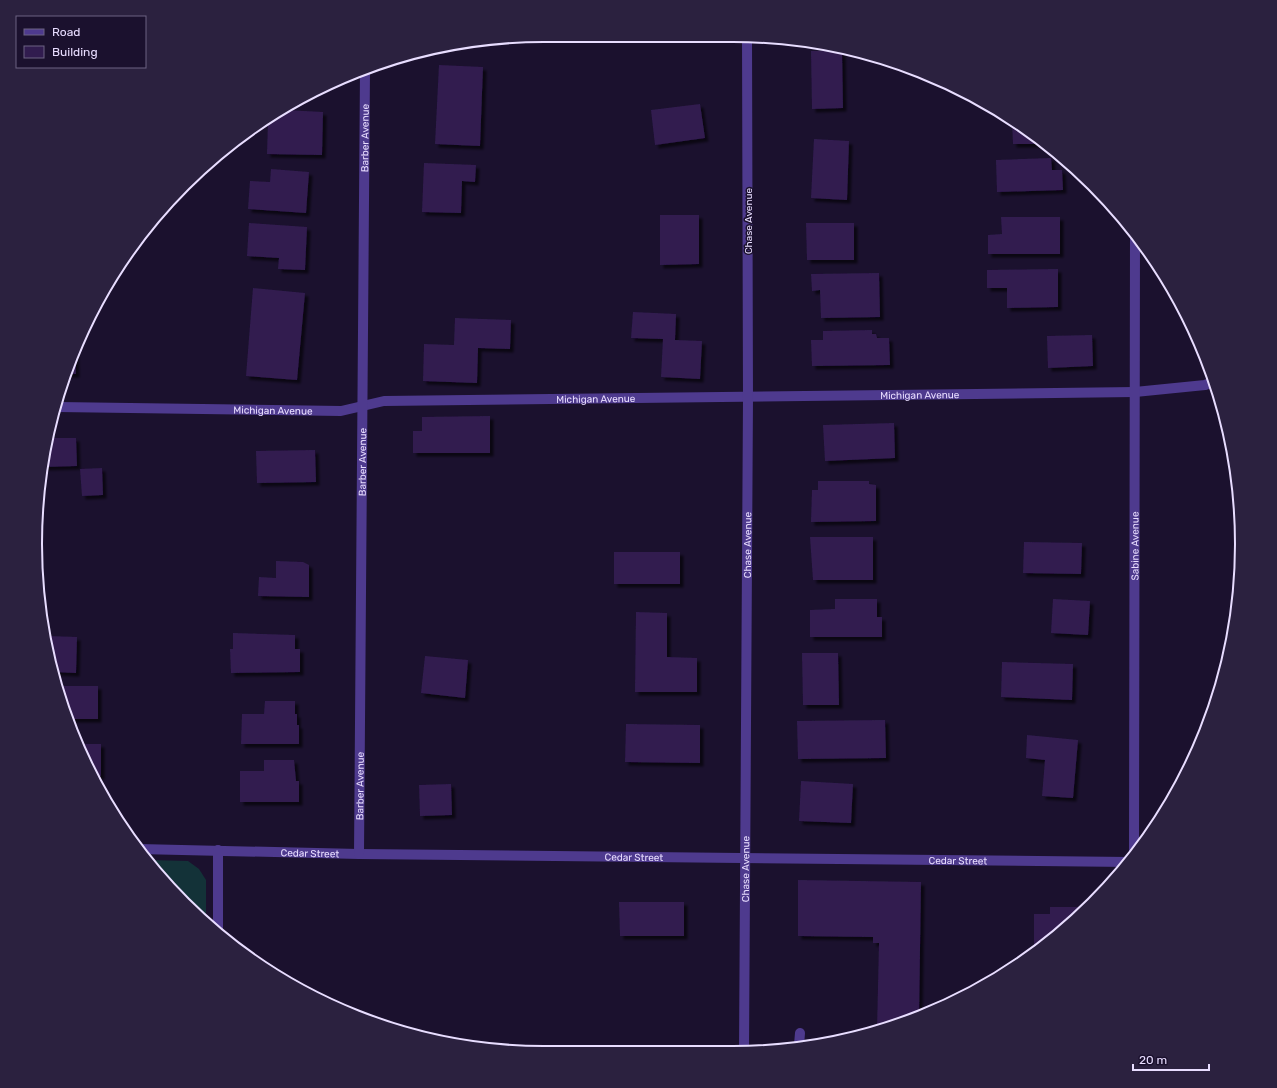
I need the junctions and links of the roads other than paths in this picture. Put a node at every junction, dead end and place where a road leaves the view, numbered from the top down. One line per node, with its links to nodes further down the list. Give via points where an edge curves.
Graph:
1 (747, 42): 6 (street, Chase Avenue)
2 (365, 75): 7 (street, Barber Avenue)
3 (1135, 244): 5 (street, Sabine Avenue)
4 (1208, 384): 5 (street, Michigan Avenue)
5 (1135, 392): 6 (street, Michigan Avenue); 9 (street, Sabine Avenue)
6 (748, 398): 7 (street, Michigan Avenue, via 384,402); 13 (street, Chase Avenue)
7 (362, 406): 8 (street, Michigan Avenue, via 341,411); 12 (street, Barber Avenue)
8 (61, 407)
9 (1134, 846)
10 (145, 849): 11 (street, Cedar Street)
11 (218, 850): 12 (street, Cedar Street); 15 (street)
12 (359, 854): 13 (street, Cedar Street)
13 (746, 857): 14 (street, Cedar Street); 18 (street, Chase Avenue)
14 (1121, 862)
15 (218, 925)
16 (800, 1033): 17 (street)
17 (799, 1042)
18 (744, 1046)

